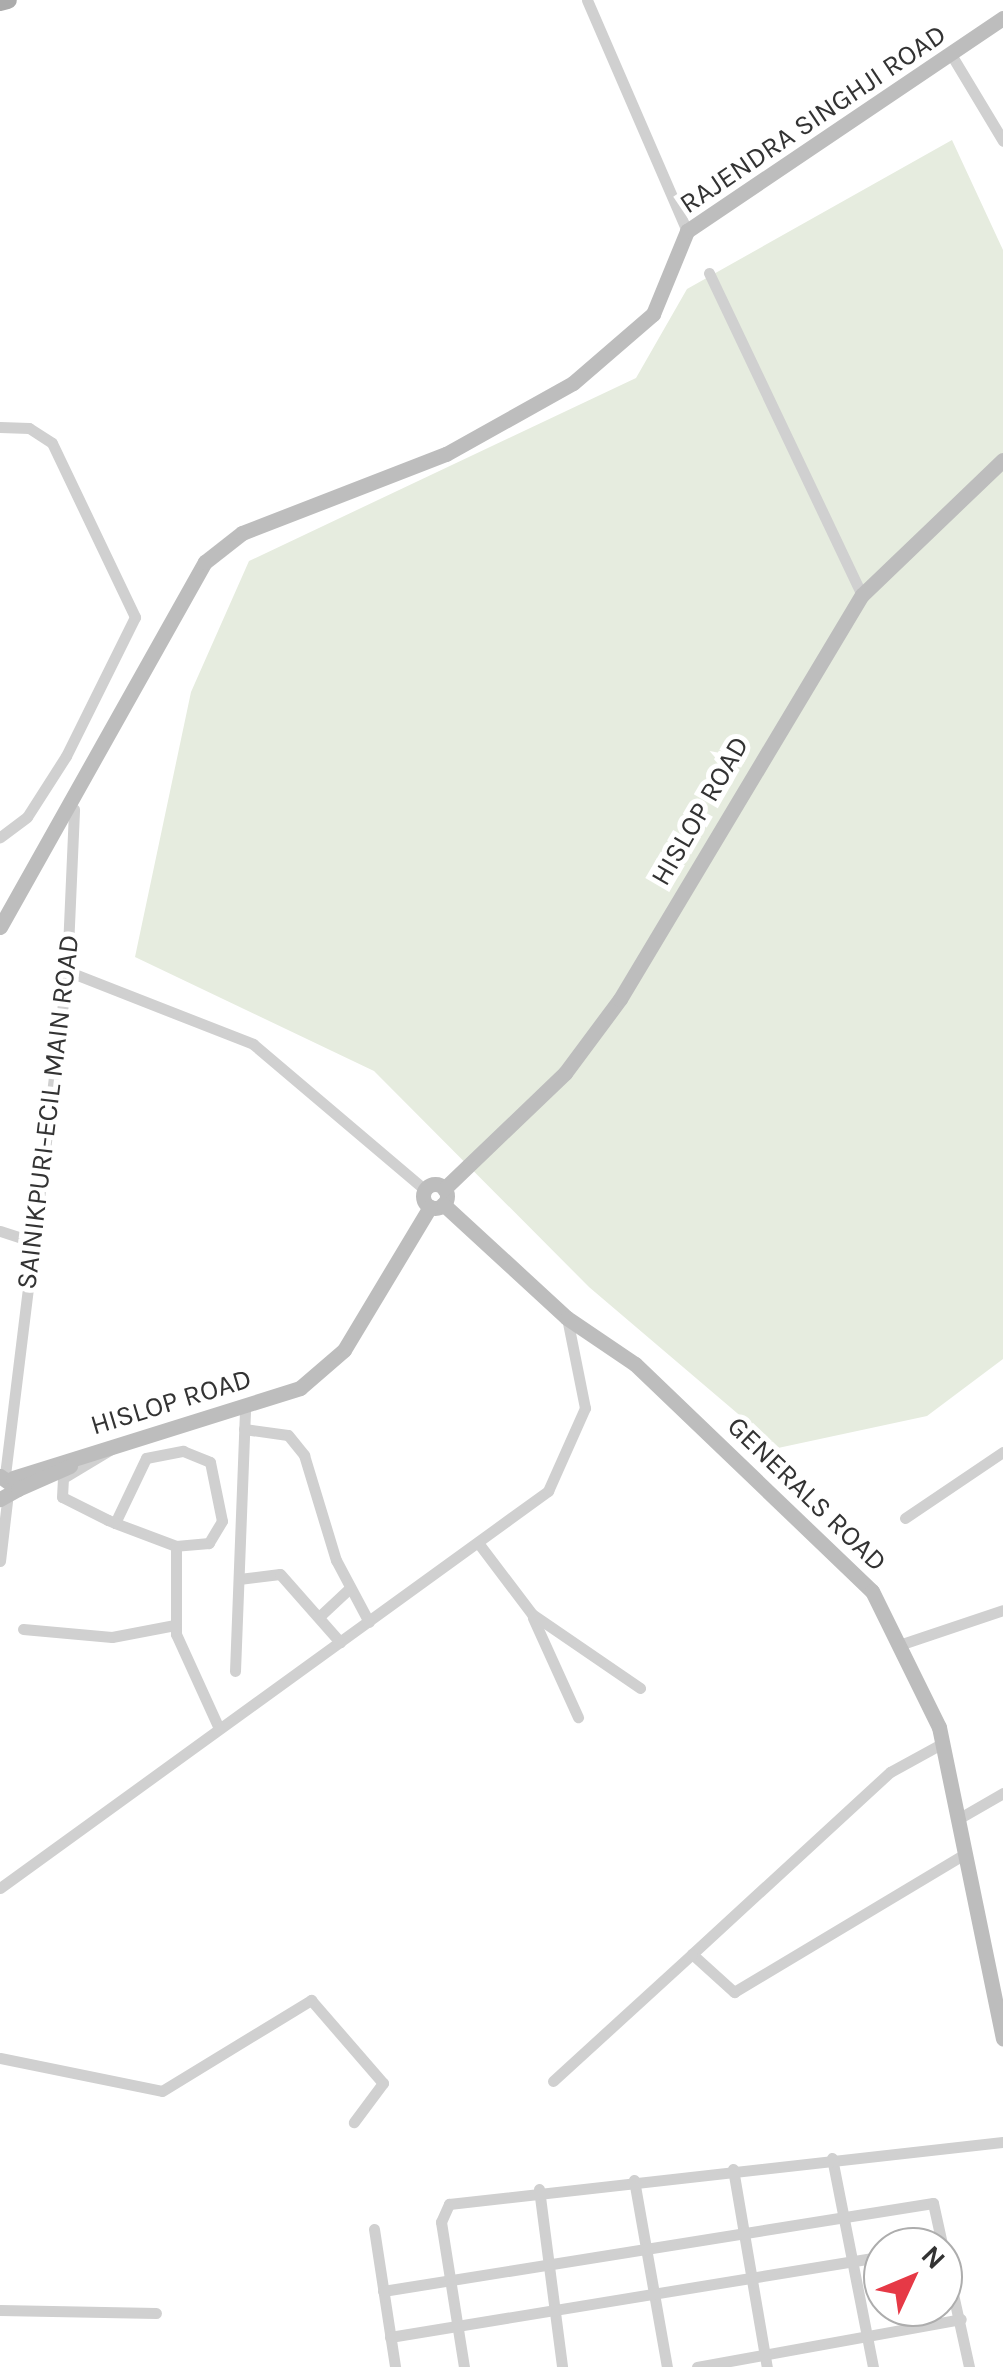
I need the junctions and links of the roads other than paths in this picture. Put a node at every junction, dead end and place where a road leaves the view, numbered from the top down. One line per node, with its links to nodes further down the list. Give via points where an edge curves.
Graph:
1 (8, 0): 3 (main road)
2 (587, 0): 7 (street)
3 (0, 2)
4 (1003, 18): 5 (street, RAJENDRA SINGHJI ROAD)
5 (952, 56): 6 (street); 7 (street, RAJENDRA SINGHJI ROAD)
6 (1003, 141)
7 (688, 231): 12 (street, RAJENDRA SINGHJI ROAD, via 653,314 573,383 446,454 242,533 205,562)
8 (709, 273): 11 (street)
9 (0, 427): 13 (street, via 30,428 52,442 135,617 66,756 27,817)
10 (1003, 461): 11 (street, HISLOP ROAD)
11 (862, 595): 17 (street, HISLOP ROAD, via 620,998 564,1074)
12 (74, 809): 14 (street, RAJENDRA SINGHJI ROAD); 15 (street, SAINIKPURI-ECIL MAIN ROAD)
13 (0, 837)
14 (0, 927)
15 (66, 971): 16 (street, via 253,1044); 19 (street, SAINIKPURI-ECIL MAIN ROAD)
16 (425, 1190): 17 (street)
17 (439, 1200): 20 (street, GENERALS ROAD); 21 (street, HISLOP ROAD, via 344,1350 300,1388)
18 (0, 1231): 19 (street)
19 (33, 1242): 25 (street, SAINIKPURI-ECIL MAIN ROAD)
20 (567, 1318): 28 (street, via 585,1390 573,1452 548,1491); 40 (street, GENERALS ROAD, via 634,1364 833,1550)
21 (245, 1408): 22 (street); 23 (street, HISLOP ROAD)
22 (244, 1429): 31 (street); 32 (street, via 288,1435 304,1455)
23 (118, 1445): 25 (street, HISLOP ROAD); 27 (street, via 56,1488)
24 (1003, 1452): 26 (street)
25 (7, 1486): 30 (street, SAINIKPURI-ECIL MAIN ROAD)
26 (905, 1518)
27 (114, 1522): 29 (street); 29 (street, via 146,1458 200,1453 216,1477 220,1531 209,1543)
28 (479, 1544): 35 (street); 36 (street)
29 (176, 1546): 37 (street)
30 (0, 1561)
31 (239, 1578): 34 (street, via 280,1574); 41 (street)
32 (349, 1589): 34 (street); 36 (street)
33 (1003, 1610): 40 (street)
34 (320, 1614): 39 (street)
35 (532, 1614): 42 (street); 43 (street)
36 (369, 1622): 39 (street)
37 (175, 1625): 38 (street, via 112,1637); 44 (street)
38 (23, 1629)
39 (340, 1642): 44 (street)
40 (904, 1643): 45 (street, GENERALS ROAD)
41 (235, 1672)
42 (640, 1688)
43 (578, 1717)
44 (218, 1726): 49 (street)
45 (943, 1743): 47 (street, GENERALS ROAD); 50 (street, via 890,1772)
46 (1003, 1794): 47 (street)
47 (958, 1819): 48 (street, GENERALS ROAD)
48 (963, 1855): 50 (street, via 734,1992); 51 (street, GENERALS ROAD)
49 (0, 1888)
50 (692, 1954): 53 (street)
51 (1003, 2038)
52 (0, 2058): 54 (street, via 162,2091 310,2000 383,2083)
53 (553, 2082)
54 (354, 2122)
55 (1003, 2142): 56 (street)
56 (832, 2158): 57 (street); 60 (street)
57 (733, 2170): 58 (street); 63 (street)
58 (634, 2180): 59 (street); 64 (street)
59 (539, 2189): 67 (street); 69 (street, via 442,2208)
60 (845, 2214): 61 (street, via 933,2204); 63 (street); 66 (street)
61 (937, 2227)
62 (374, 2229): 70 (street)
63 (744, 2238): 64 (street); 68 (street)
64 (649, 2254): 67 (street); 71 (street)
65 (863, 2259): 66 (street)
66 (855, 2260): 68 (street); 79 (street)
67 (547, 2266): 69 (street); 73 (street)
68 (750, 2278): 71 (street); 80 (street)
69 (450, 2281): 70 (street); 75 (street)
70 (383, 2292): 78 (street)
71 (654, 2293): 73 (street); 84 (street)
72 (0, 2310): 74 (street)
73 (552, 2310): 75 (street); 83 (street)
74 (156, 2313)
75 (458, 2326): 78 (street); 82 (street)
76 (924, 2327): 79 (street)
77 (962, 2327): 87 (street)
78 (390, 2336): 81 (street)
79 (868, 2339): 80 (street); 86 (street)
80 (766, 2360): 85 (street)
81 (395, 2367)
82 (464, 2367)
83 (562, 2367)
84 (667, 2367)
85 (697, 2367)
86 (873, 2367)
87 (968, 2367)

